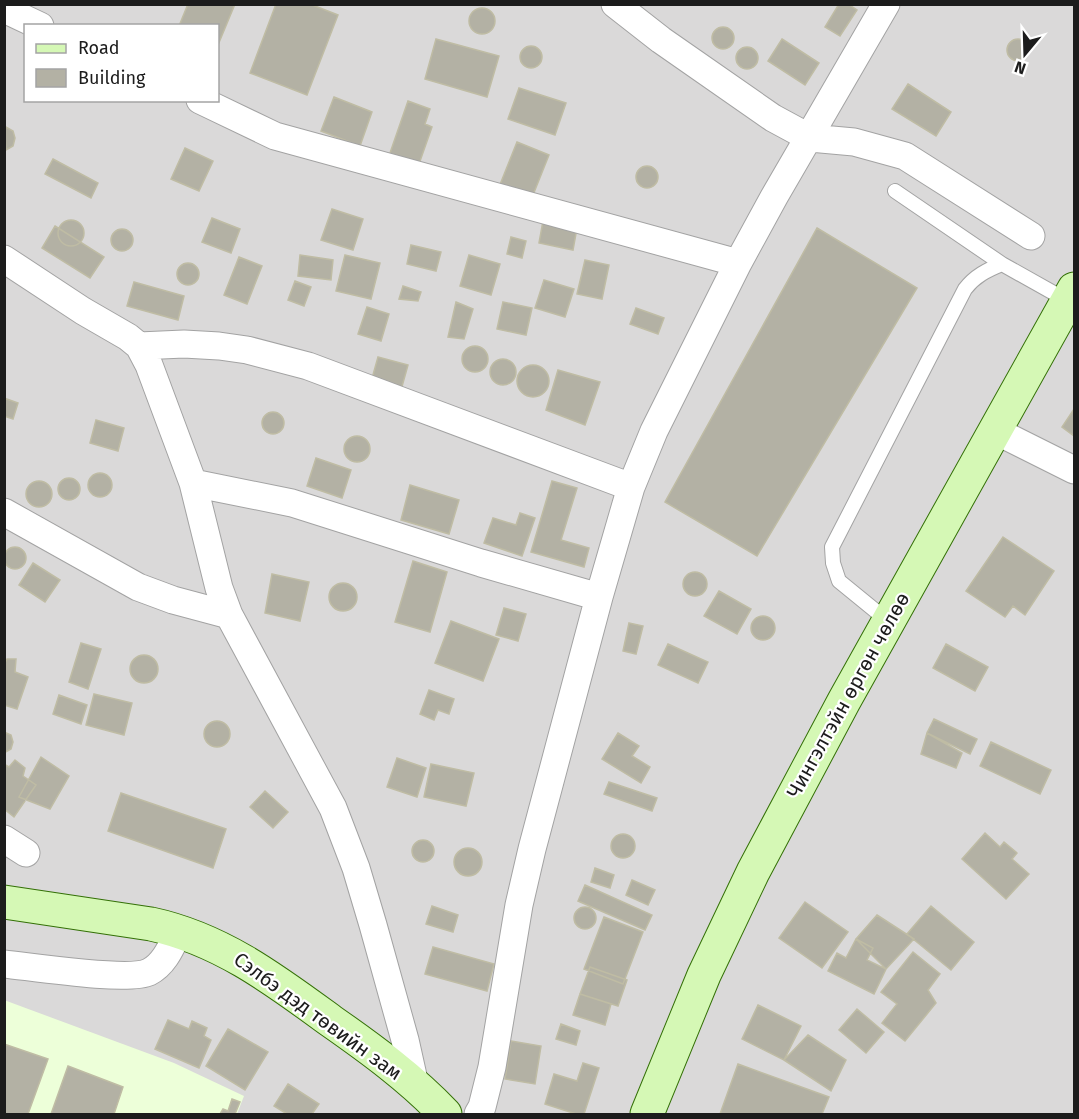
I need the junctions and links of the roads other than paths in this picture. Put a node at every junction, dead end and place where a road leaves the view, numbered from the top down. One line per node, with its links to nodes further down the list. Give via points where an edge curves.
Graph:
1 (615, 4): 6 (street, via 764,112)
2 (886, 4): 6 (street)
3 (4, 9): 4 (street)
4 (36, 24)
5 (204, 102): 10 (street, via 275,136)
6 (810, 138): 8 (street, via 854,142 905,156); 10 (street)
7 (895, 190): 11 (lane)
8 (1031, 236)
9 (4, 259): 13 (street)
10 (738, 263): 17 (street, via 654,432)
11 (1002, 264): 12 (lane); 21 (lane, via 984,272 965,289 832,547 832,563 839,581)
12 (1071, 295): 14 (main road, Чингэлтэйн өргөн чөлөө)
13 (139, 346): 16 (street); 17 (street, via 219,346 308,366)
14 (994, 430): 15 (street); 21 (main road, Чингэлтэйн өргөн чөлөө)
15 (1074, 470)
16 (193, 483): 19 (street, via 292,503); 20 (street)
17 (631, 488): 19 (street)
18 (4, 512): 20 (street, via 138,587)
19 (599, 597): 27 (street, via 529,860 492,1066)
20 (229, 615): 25 (street, via 333,808 373,925)
21 (888, 621): 28 (main road, Чингэлтэйн өргөн чөлөө, via 753,872 704,975)
22 (4, 902): 23 (main road, Сэлбэ дэд төвийн зам, via 134,920)
23 (179, 931): 24 (street, via 165,959 141,975); 25 (main road, Сэлбэ дэд төвийн зам, via 218,946 264,973)
24 (4, 964)
25 (415, 1085): 26 (main road, Сэлбэ дэд төвийн зам)
26 (445, 1114)
27 (478, 1114)
28 (647, 1114)

